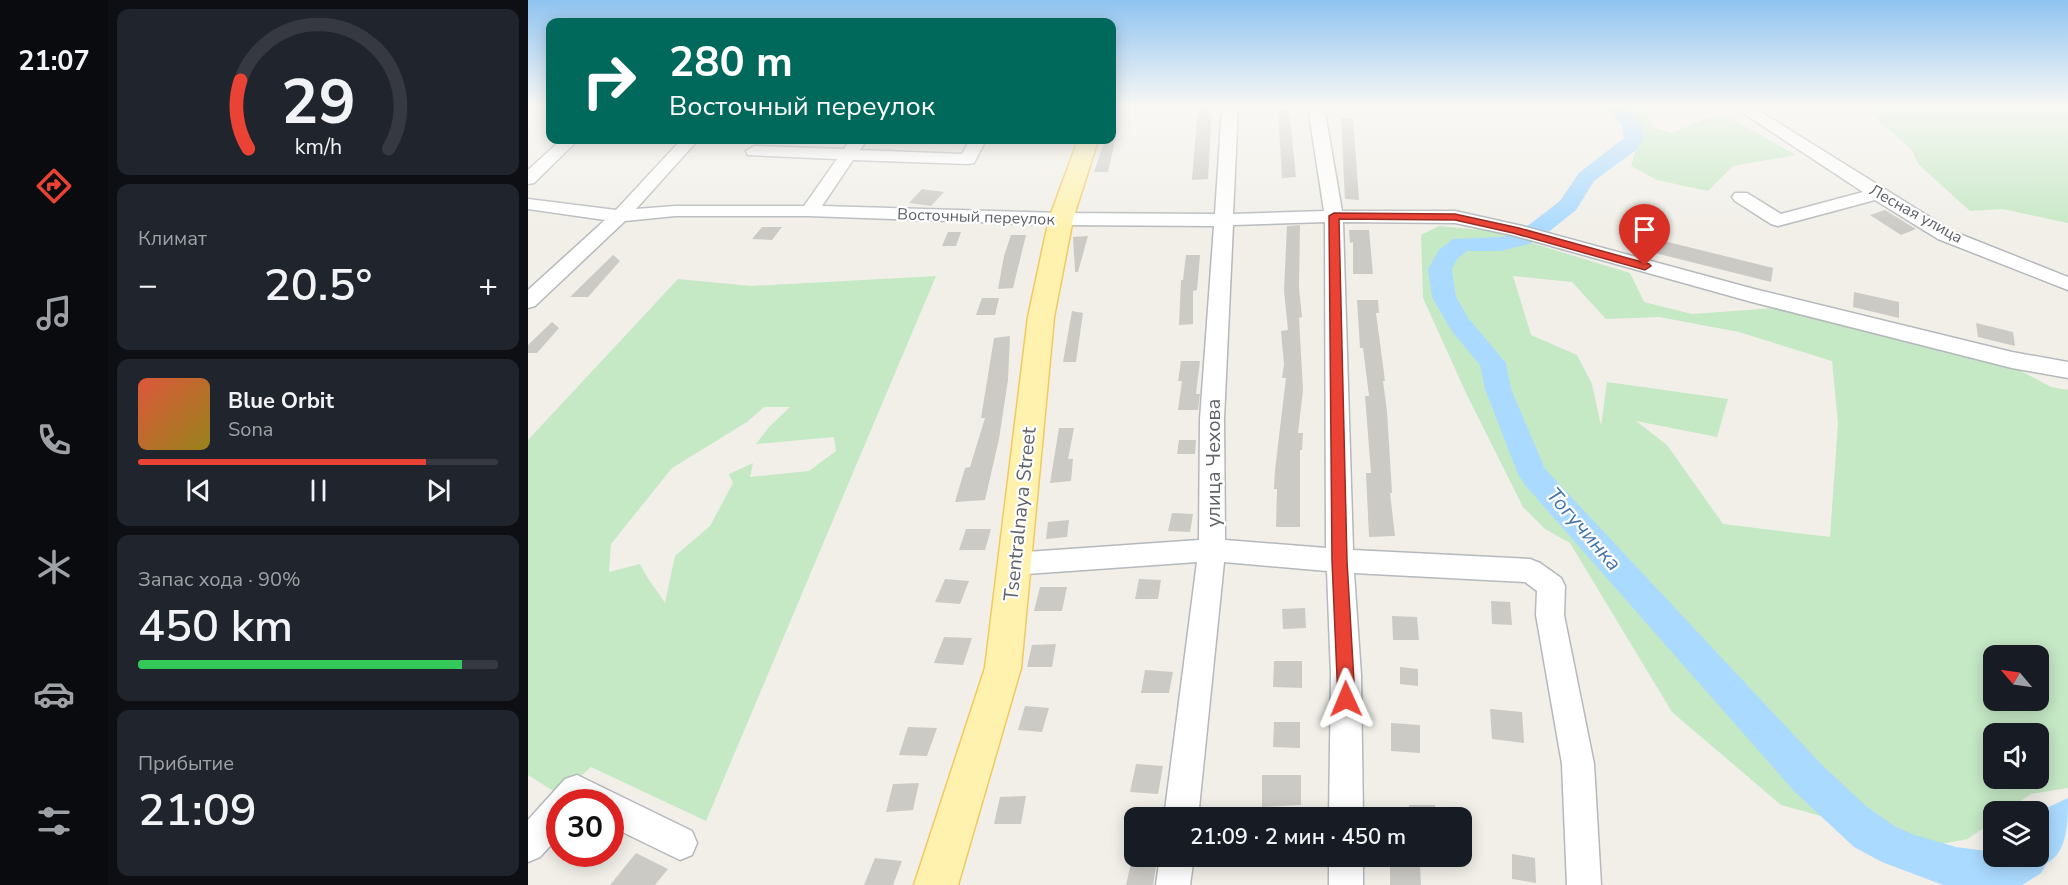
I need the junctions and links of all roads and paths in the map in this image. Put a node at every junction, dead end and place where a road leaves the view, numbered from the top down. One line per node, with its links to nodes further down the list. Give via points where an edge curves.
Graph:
1 (561, 148): 10 (street)
2 (682, 148): 15 (street)
3 (853, 148): 14 (street)
4 (866, 148): 5 (street, via 968,159)
5 (974, 148)
6 (1085, 148): 17 (main road, Tsentralnaya Street)
7 (1227, 148): 18 (street, улица Чехова)
8 (1323, 148): 16 (street)
9 (1807, 148): 11 (street, Лесная улица)
10 (528, 179)
11 (1878, 194): 12 (street, via 1778,220); 19 (street, Лесная улица, via 1945,235)
12 (1741, 197)
13 (528, 204): 15 (street, Восточный переулок)
14 (809, 211): 15 (street, Восточный переулок, via 675,211); 17 (street, Восточный переулок)
15 (620, 216): 20 (street)
16 (1334, 216): 18 (street, Восточный переулок); 21 (street, Восточный переулок, via 1455,217 1774,301 2012,360); 23 (street)
17 (1061, 219): 18 (street, Восточный переулок); 24 (main road, Tsentralnaya Street, via 1041,317)
18 (1223, 220): 22 (street, улица Чехова, via 1212,419)
19 (2068, 284)
20 (528, 301)
21 (2068, 370)
22 (1212, 550): 23 (street); 24 (street); 25 (street, улица Чехова)
23 (1340, 561): 26 (street, via 1346,675); 36 (street, via 1530,571 1551,586 1550,615 1578,764)
24 (1014, 564): 33 (main road, Tsentralnaya Street, via 1003,668)
25 (1182, 807)
26 (1346, 807)
27 (624, 815): 29 (street)
28 (546, 825): 30 (street)
29 (680, 843)
30 (528, 845)
31 (1175, 867): 34 (street)
32 (1346, 867): 35 (street)
33 (936, 885)
34 (1173, 885)
35 (1346, 885)
36 (1584, 885)

